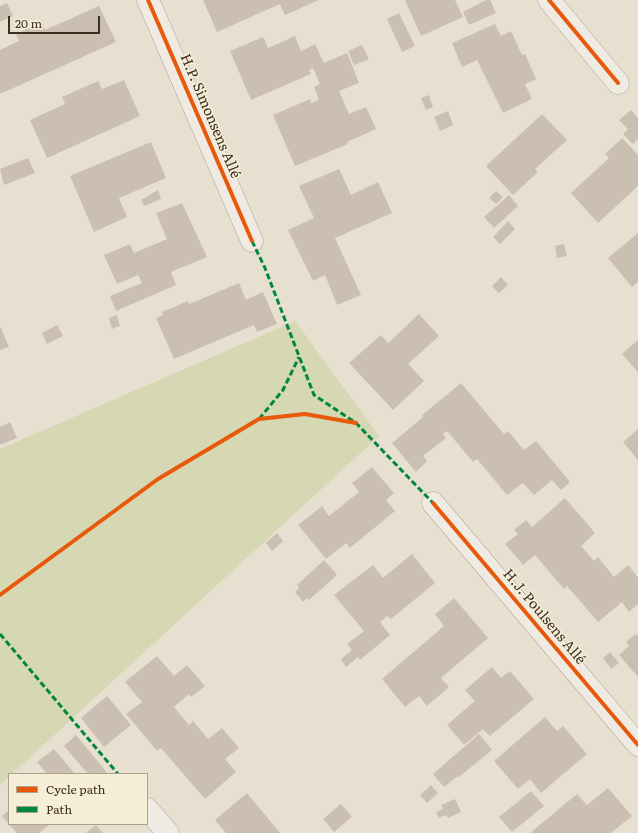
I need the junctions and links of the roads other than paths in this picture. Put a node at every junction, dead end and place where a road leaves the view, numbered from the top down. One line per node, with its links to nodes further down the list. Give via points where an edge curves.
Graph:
1 (148, 0): 4 (street, H.P. Simonsens Allé)
2 (549, 0): 3 (street)
3 (618, 83)
4 (252, 241)
5 (433, 503): 6 (street, H.J. Poulsens Allé)
6 (638, 745)
7 (148, 810): 8 (street)
8 (168, 833)

